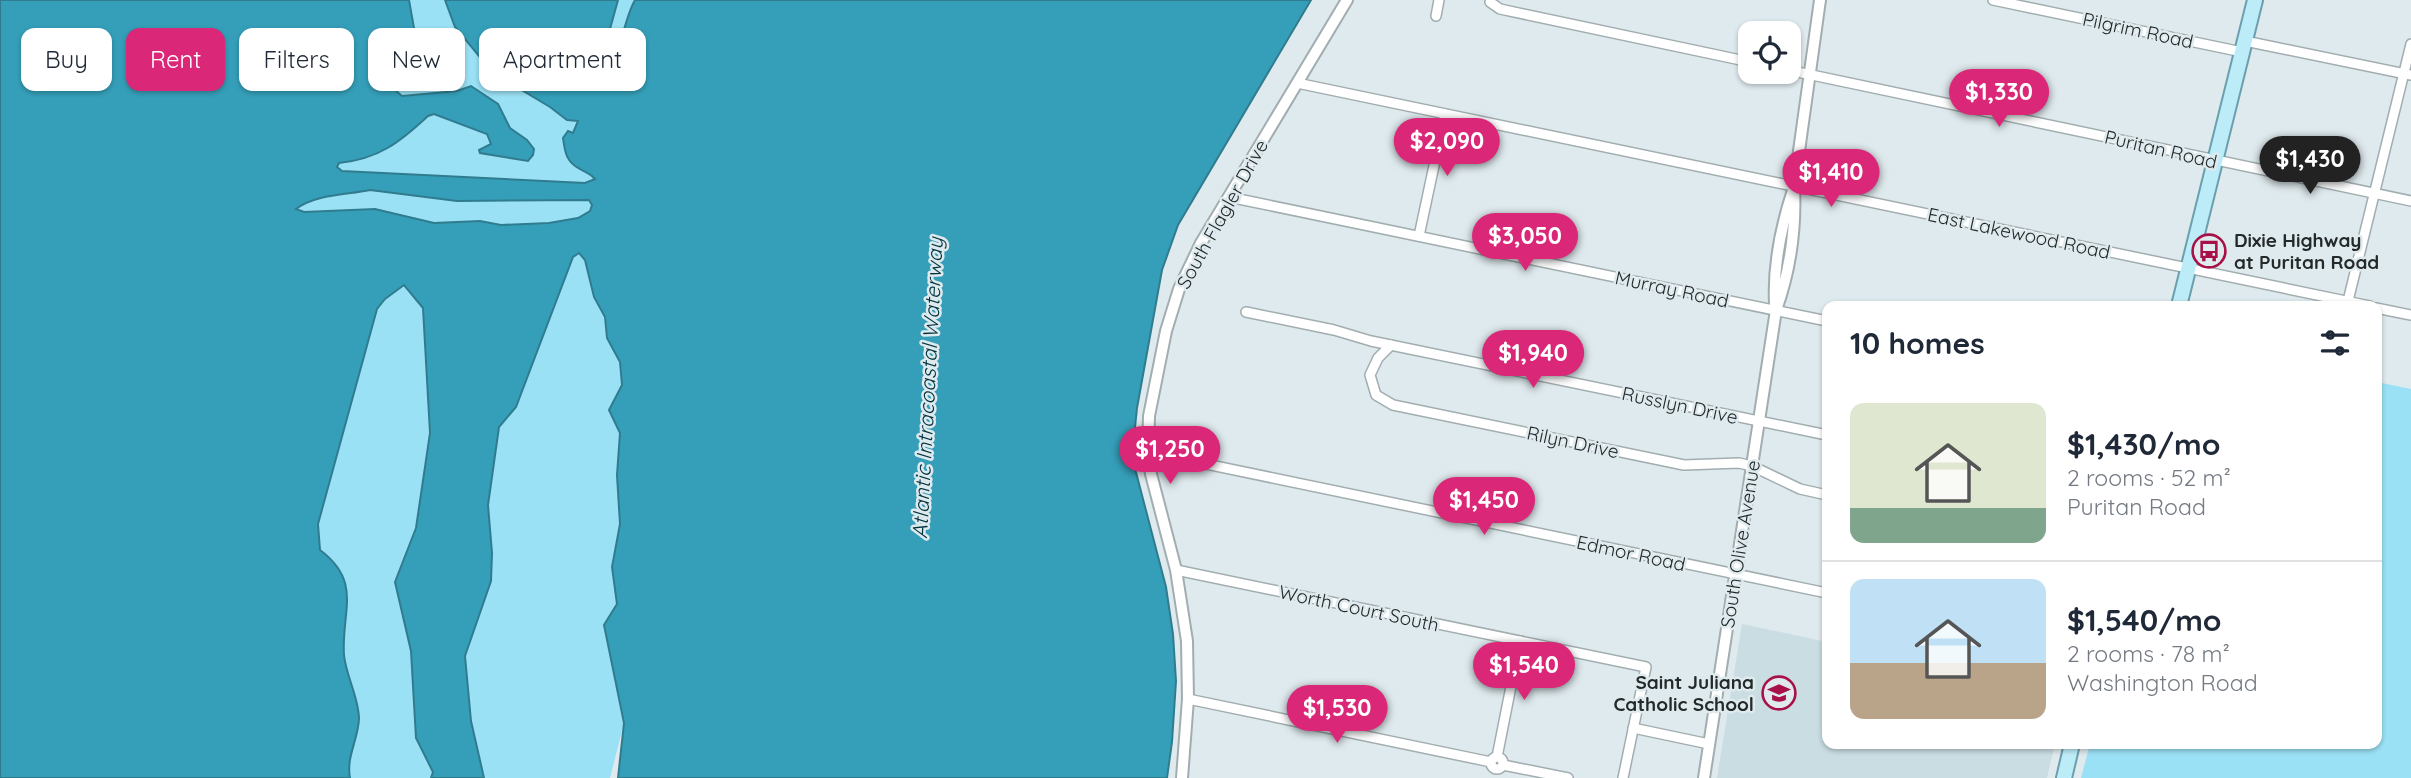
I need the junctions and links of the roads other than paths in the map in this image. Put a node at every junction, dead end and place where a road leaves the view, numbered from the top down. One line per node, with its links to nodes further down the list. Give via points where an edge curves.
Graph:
1 (1347, 0): 14 (street, South Flagler Drive)
2 (1439, 0): 7 (street)
3 (1820, 0): 13 (street, South Olive Avenue)
4 (1993, 0): 9 (street, Pilgrim Road)
5 (2255, 0): 9 (main road)
6 (1490, 2): 10 (street, via 1500,9)
7 (1436, 16)
8 (2411, 44): 12 (street)
9 (2243, 46): 12 (street, Pilgrim Road); 16 (main road)
10 (1738, 59)
11 (1801, 73): 13 (street, Puritan Road)
12 (2407, 74): 18 (street)
13 (1811, 75): 16 (street, Puritan Road); 17 (street, South Olive Avenue)
14 (1297, 83): 15 (street, East Lakewood Road); 19 (street, South Flagler Drive)
15 (1445, 114): 17 (street, East Lakewood Road); 21 (street)
16 (2216, 160): 18 (street, Puritan Road); 22 (main road)
17 (1794, 187): 22 (street, East Lakewood Road); 27 (street, South Olive Avenue, via 1774,285)
18 (2374, 194): 20 (street, Puritan Road); 25 (street)
19 (1229, 197): 21 (street, Murray Road); 34 (street, South Flagler Drive, via 1189,265 1171,313 1149,416)
20 (2411, 201)
21 (1419, 236): 27 (street, Murray Road)
22 (2189, 268): 23 (main road); 24 (street, East Lakewood Road)
23 (2180, 301)
24 (2334, 301)
25 (2348, 301)
26 (2382, 309): 29 (street)
27 (1776, 310): 30 (street, Murray Road); 32 (street, South Olive Avenue)
28 (1246, 312): 31 (street, Russlyn Drive)
29 (2411, 315)
30 (1822, 320)
31 (1391, 345): 32 (street, Russlyn Drive); 35 (street, Rilyn Drive, via 1370,376 1376,394 1393,405 1684,465)
32 (1758, 421): 33 (street, Russlyn Drive); 35 (street, South Olive Avenue)
33 (1822, 434)
34 (1148, 452): 37 (street, South Flagler Drive); 38 (street, Edmor Road)
35 (1752, 466): 36 (street, Rilyn Drive, via 1800,489); 38 (street, South Olive Avenue)
36 (1822, 494)
37 (1176, 570): 40 (street, Worth Court South); 41 (street, South Flagler Drive, via 1187,641)
38 (1735, 575): 39 (street, Edmor Road); 43 (street, South Olive Avenue)
39 (1822, 592)
40 (1520, 641): 42 (street, Worth Court South, via 1646,667); 45 (street)
41 (1188, 699): 45 (street); 46 (street, South Flagler Drive)
42 (1633, 728): 43 (street); 48 (street)
43 (1709, 744): 49 (street, South Olive Avenue)
44 (2071, 749): 50 (main road)
45 (1496, 766): 47 (street)
46 (1182, 778)
47 (1568, 778)
48 (1623, 778)
49 (1704, 778)
50 (2064, 778)

